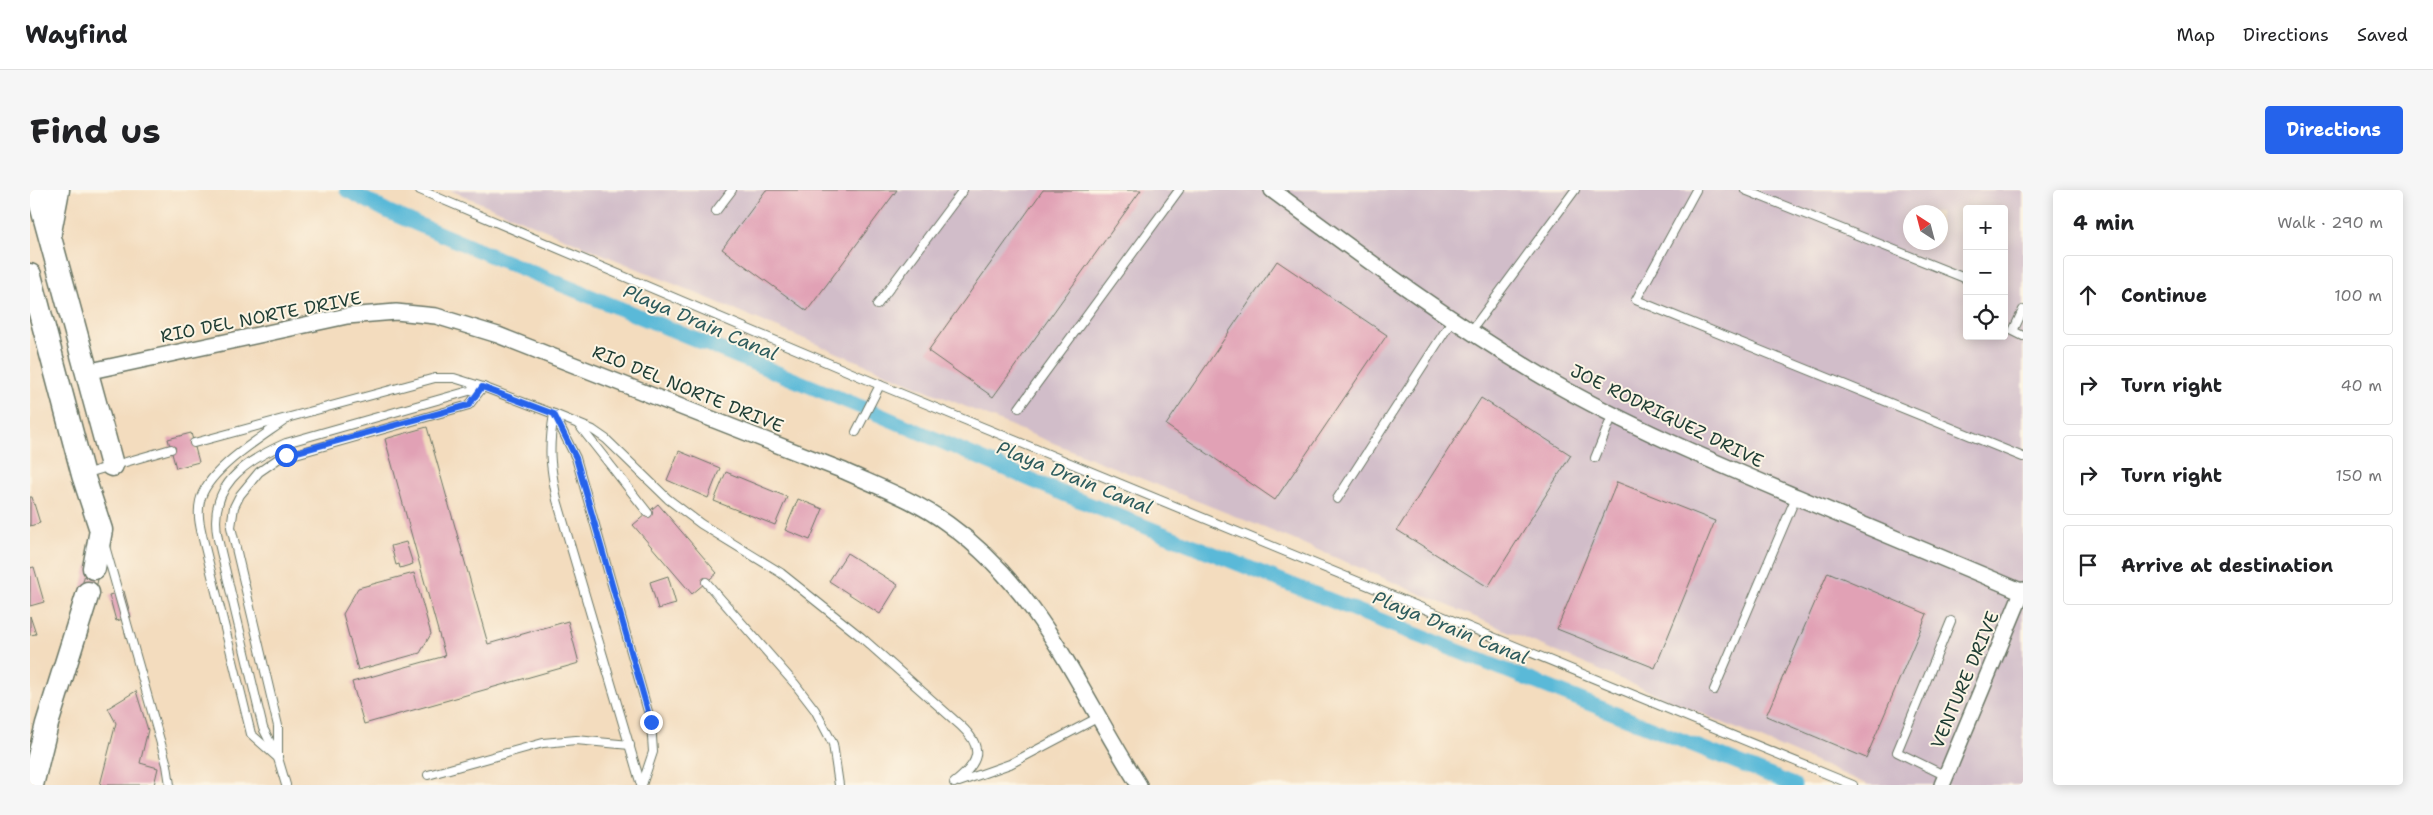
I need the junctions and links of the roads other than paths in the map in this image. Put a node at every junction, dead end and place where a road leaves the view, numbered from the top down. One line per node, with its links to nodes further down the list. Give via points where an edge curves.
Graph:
1 (37, 190): 12 (main road)
2 (58, 190): 12 (main road)
3 (420, 190): 22 (lane)
4 (732, 190): 11 (lane)
5 (964, 190): 15 (lane)
6 (1179, 190): 24 (lane)
7 (1272, 190): 17 (street, JOE RODRIGUEZ DRIVE)
8 (1574, 190): 18 (lane)
9 (1696, 190): 32 (lane, via 1636,300)
10 (1745, 190): 14 (lane)
11 (716, 212)
12 (48, 238): 21 (main road)
13 (30, 275): 20 (main road)
14 (1963, 277)
15 (877, 305)
16 (2023, 310): 19 (lane, via 2013,331)
17 (1453, 319): 18 (street, JOE RODRIGUEZ DRIVE); 37 (lane)
18 (1471, 331): 26 (street, JOE RODRIGUEZ DRIVE, via 1553,382)
19 (2023, 336)
20 (48, 345): 21 (main road); 35 (main road)
21 (86, 372): 34 (main road); 46 (street, RIO DEL NORTE DRIVE, via 319,321 372,313 427,315 479,327 844,471 940,518 985,553 1018,588 1047,629)
22 (880, 385): 29 (lane); 58 (lane)
23 (482, 387): 25 (lane); 27 (lane, via 454,378 435,378); 48 (lane, via 469,405 286,455 259,472 240,495 234,507 231,527 278,726); 48 (lane, via 286,443 239,471 220,495 214,515 218,539 263,728)
24 (1018, 408)
25 (554, 414): 28 (lane); 47 (lane, via 549,453 558,500); 55 (lane, via 576,458 651,722 653,752)
26 (1613, 414): 33 (lane); 36 (street, JOE RODRIGUEZ DRIVE)
27 (288, 418): 30 (lane); 48 (lane, via 212,477 200,499 198,512 251,734)
28 (576, 422): 38 (lane); 51 (lane, via 606,439 655,488 688,514 781,573 860,637 970,735 976,743 976,757 966,773)
29 (856, 432)
30 (194, 443)
31 (171, 449): 34 (lane)
32 (2023, 457)
33 (1595, 458)
34 (112, 465): 35 (lane)
35 (83, 475): 39 (main road)
36 (1796, 497): 42 (street, JOE RODRIGUEZ DRIVE); 45 (lane)
37 (1337, 499)
38 (648, 513)
39 (101, 530): 40 (main road); 53 (lane)
40 (94, 568)
41 (706, 582): 56 (lane, via 815,710 832,744)
42 (2023, 591): 50 (street, VENTURE DRIVE)
43 (88, 593): 52 (main road, via 47,724)
44 (1951, 621): 50 (lane, via 1897,752)
45 (1714, 690)
46 (1098, 717): 51 (lane, via 1010,764); 57 (street, RIO DEL NORTE DRIVE)
47 (630, 745): 49 (lane, via 576,740 543,743); 55 (lane)
48 (278, 758): 54 (lane)
49 (428, 775)
50 (1944, 780)
51 (952, 784)
52 (32, 785)
53 (170, 785)
54 (286, 785)
55 (642, 785)
56 (840, 785)
57 (1139, 785)
58 (1853, 785)

